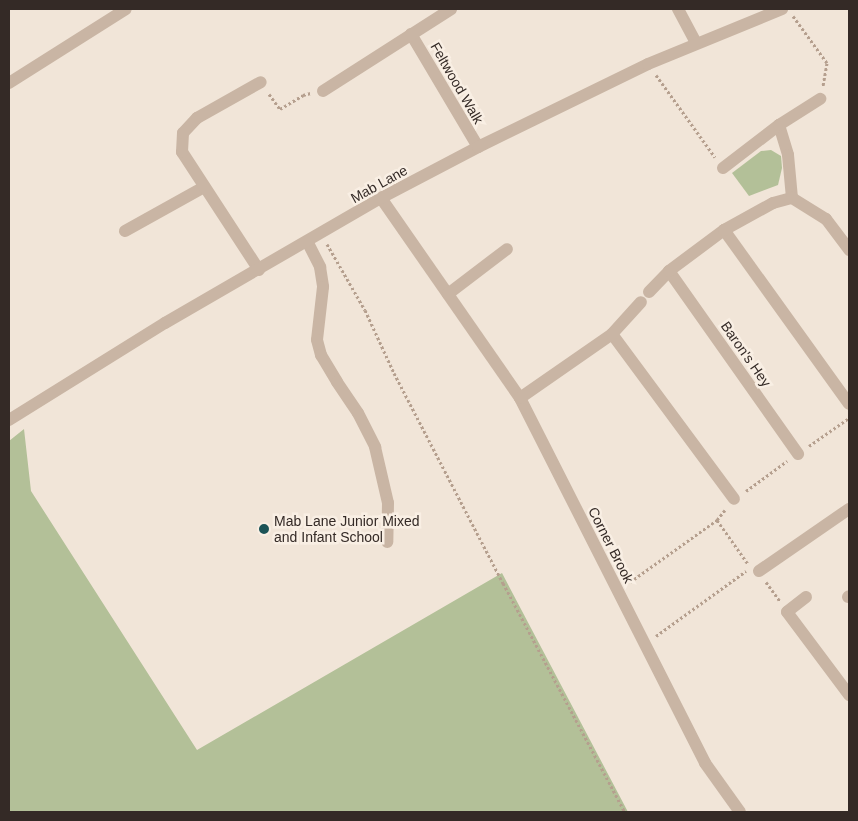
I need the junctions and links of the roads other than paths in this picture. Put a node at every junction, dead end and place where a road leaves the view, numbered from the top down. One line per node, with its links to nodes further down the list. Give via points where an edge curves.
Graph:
1 (126, 9): 8 (street)
2 (451, 9): 5 (street, Feltwood Walk)
3 (678, 9): 6 (street)
4 (782, 9): 6 (street, Mab Lane)
5 (411, 34): 9 (street, Feltwood Walk); 12 (street, Feltwood Walk)
6 (696, 43): 12 (street, Mab Lane)
7 (261, 82): 14 (street, via 198,118 182,133 182,152)
8 (9, 83)
9 (324, 91)
10 (820, 99): 11 (street)
11 (779, 125): 13 (street); 16 (street, via 788,155)
12 (478, 147): 15 (street, Mab Lane)
13 (723, 168)
14 (204, 187): 18 (street); 22 (street)
15 (382, 198): 19 (street, Mab Lane); 24 (street, Corner Brook)
16 (792, 198): 17 (street, via 774,203); 21 (street, via 826,219)
17 (724, 230): 23 (street); 27 (street)
18 (125, 231)
19 (308, 243): 22 (street, Mab Lane); 32 (street, via 320,267 323,287 317,340 322,355 375,447 388,503)
20 (507, 249): 24 (street)
21 (849, 250)
22 (259, 270): 28 (street, Mab Lane, via 165,323)
23 (669, 271): 25 (street); 29 (street, Baron's Hey)
24 (448, 294): 26 (street, Corner Brook)
25 (612, 334): 26 (street); 30 (street)
26 (520, 398): 36 (street, Corner Brook, via 705,763)
27 (849, 404)
28 (9, 420)
29 (798, 454)
30 (734, 499)
31 (848, 512): 33 (street)
32 (387, 542)
33 (758, 571)
34 (806, 597): 35 (street, via 787,612)
35 (849, 694)
36 (740, 812)

